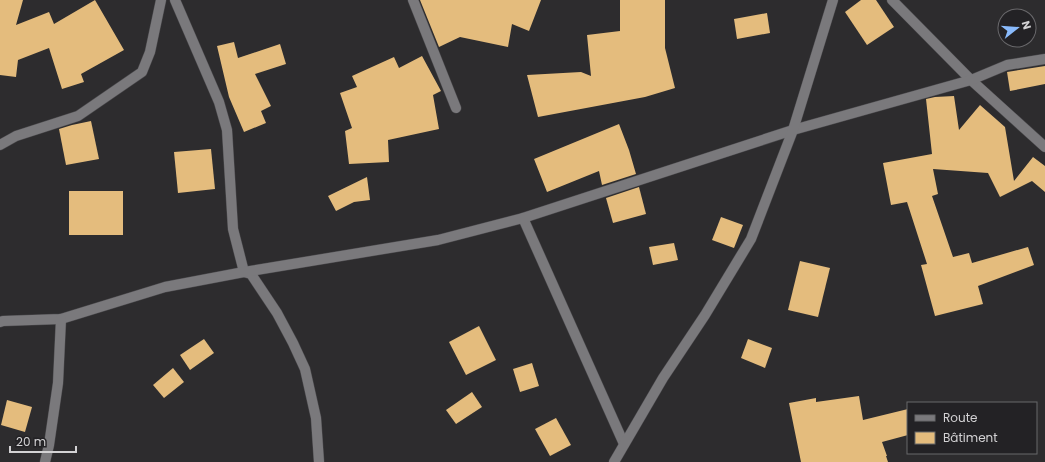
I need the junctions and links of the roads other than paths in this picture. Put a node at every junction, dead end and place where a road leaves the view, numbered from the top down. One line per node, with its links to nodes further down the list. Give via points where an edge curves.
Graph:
1 (161, 0): 10 (street, via 150,52 142,72 78,116 16,136)
2 (175, 0): 13 (street, via 219,102 227,130 233,229)
3 (413, 0): 8 (street)
4 (833, 0): 9 (street)
5 (892, 0): 7 (street)
6 (1045, 59): 7 (street, via 1007,65)
7 (971, 80): 9 (street); 11 (street)
8 (456, 108)
9 (793, 130): 12 (street); 16 (street, via 751,239)
10 (0, 145)
11 (1045, 147)
12 (523, 218): 13 (street, via 438,240); 16 (street)
13 (244, 272): 14 (street, via 165,287); 18 (street, via 251,274 277,313 305,369 316,418)
14 (61, 319): 15 (street); 17 (street, via 58,383)
15 (0, 322)
16 (624, 444): 19 (street)
17 (44, 462)
18 (319, 462)
19 (614, 462)

